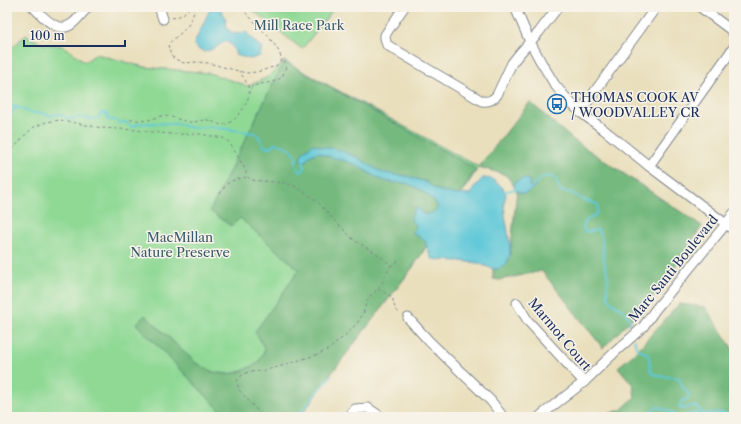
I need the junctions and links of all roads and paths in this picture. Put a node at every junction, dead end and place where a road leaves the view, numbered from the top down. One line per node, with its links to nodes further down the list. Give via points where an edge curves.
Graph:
1 (33, 7): 2 (street, via 52,25 64,27 71,25)
2 (88, 7)
3 (160, 7): 12 (street)
4 (190, 7): 12 (path, via 176,18)
5 (196, 7): 17 (path, via 185,29 168,45 171,56 184,63 197,62)
6 (240, 7): 16 (path, via 274,43)
7 (404, 7): 14 (street, via 385,35 387,45 482,101 487,102 497,95 512,63)
8 (515, 7): 14 (street)
9 (558, 7): 14 (street)
10 (656, 7): 19 (street)
11 (700, 7): 13 (street)
12 (163, 19)
13 (734, 34)
14 (530, 42): 19 (street, via 547,74)
15 (734, 47): 22 (street)
16 (282, 59): 17 (path, via 276,66 257,72); 18 (path, via 286,64 282,76)
17 (238, 71): 18 (path)
18 (250, 89): 20 (path, via 249,97 237,117 223,125 209,120 184,121 168,116 147,121)
19 (580, 112): 22 (street)
20 (130, 120)
21 (7, 153): 23 (path, via 34,127 60,120 102,128 200,134 223,138 230,143)
22 (649, 166): 26 (street)
23 (248, 177): 24 (path, via 227,184); 29 (path, via 251,180 286,183 297,187 317,201 355,241 379,255)
24 (220, 194)
25 (734, 213): 26 (street, Marc Santi Boulevard)
26 (726, 224): 27 (street); 33 (street, Marc Santi Boulevard, via 643,327)
27 (734, 230)
28 (399, 258): 29 (path)
29 (390, 266): 30 (path)
30 (378, 289): 32 (path, via 392,297 396,310); 34 (path, via 369,296 358,322 329,349 278,367 248,372 241,376 237,381 239,390)
31 (517, 303): 33 (street, Marmot Court, via 528,321)
32 (408, 318): 37 (street, via 491,401)
33 (584, 382): 38 (street, Marc Santi Boulevard)
34 (263, 417)
35 (349, 417): 36 (street, via 355,409 368,408)
36 (381, 417)
37 (503, 417)
38 (540, 417)

